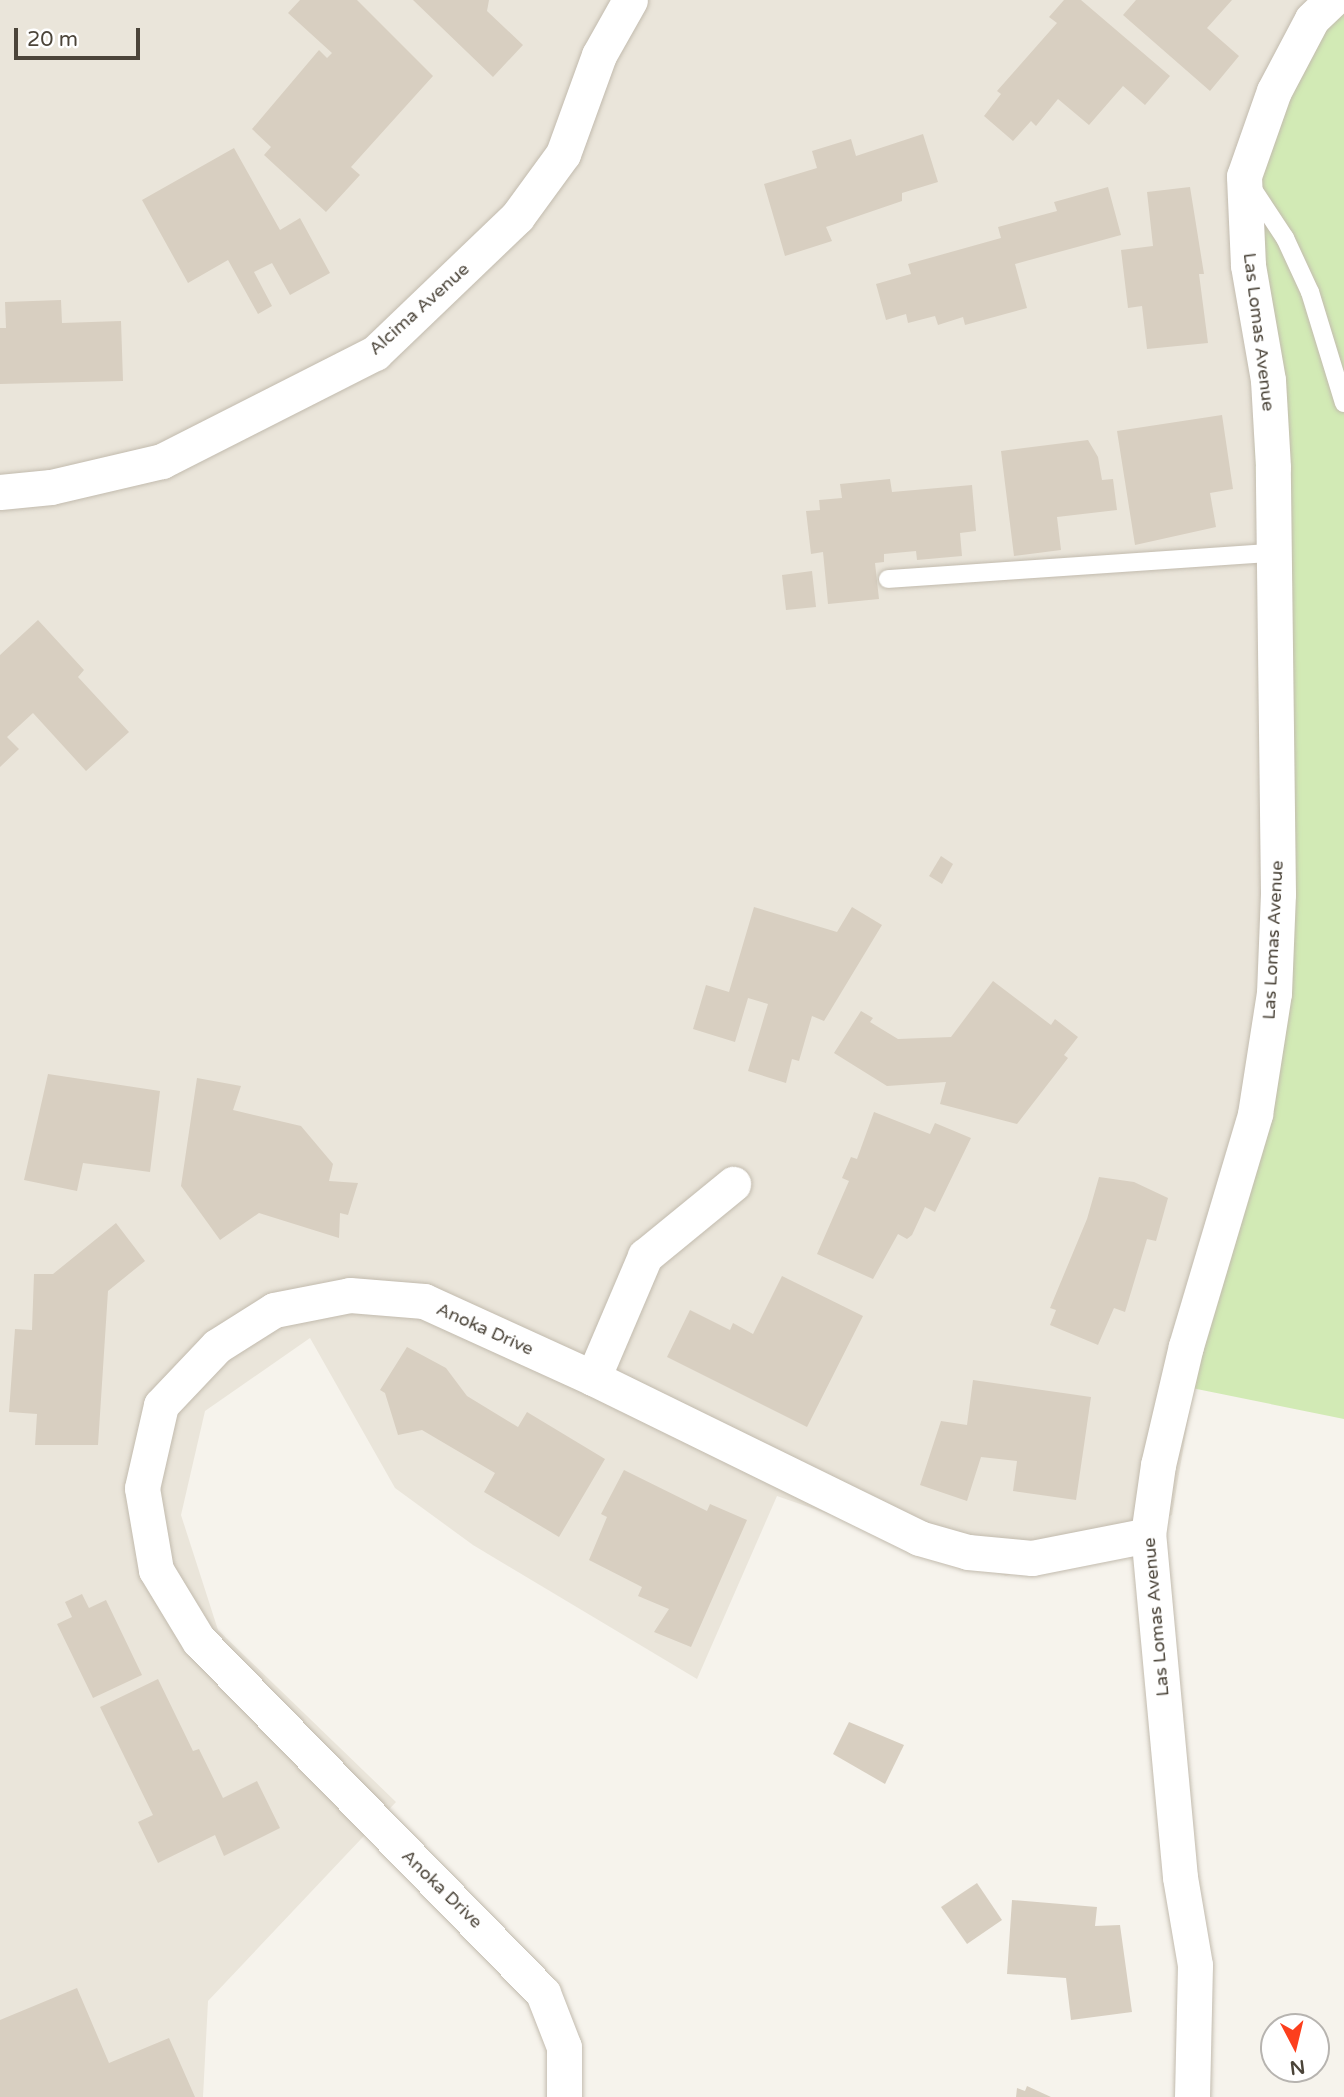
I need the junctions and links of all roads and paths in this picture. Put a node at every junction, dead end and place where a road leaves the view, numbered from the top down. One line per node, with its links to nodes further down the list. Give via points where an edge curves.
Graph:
1 (630, 0): 5 (street, Alcima Avenue, via 598,55 563,154 517,217 375,353 162,461 51,487)
2 (1332, 0): 3 (street, Las Lomas Avenue, via 1312,19 1274,91)
3 (1244, 176): 4 (lane, via 1285,238 1305,281); 6 (street, Las Lomas Avenue, via 1248,265 1268,380)
4 (1344, 403)
5 (0, 492)
6 (1274, 553): 7 (lane); 10 (street, Las Lomas Avenue, via 1278,894 1274,993 1255,1114 1186,1346 1158,1465)
7 (888, 579)
8 (733, 1184): 9 (street, via 645,1256)
9 (593, 1378): 10 (street, Anoka Drive, via 931,1541 968,1552 1032,1558); 11 (street, Anoka Drive, via 424,1301 350,1295 274,1310 217,1346 161,1405 142,1488 156,1570 199,1641 543,1993 564,2047)
10 (1148, 1535): 12 (street, Las Lomas Avenue, via 1180,1877 1195,1965)
11 (564, 2097)
12 (1192, 2097)

